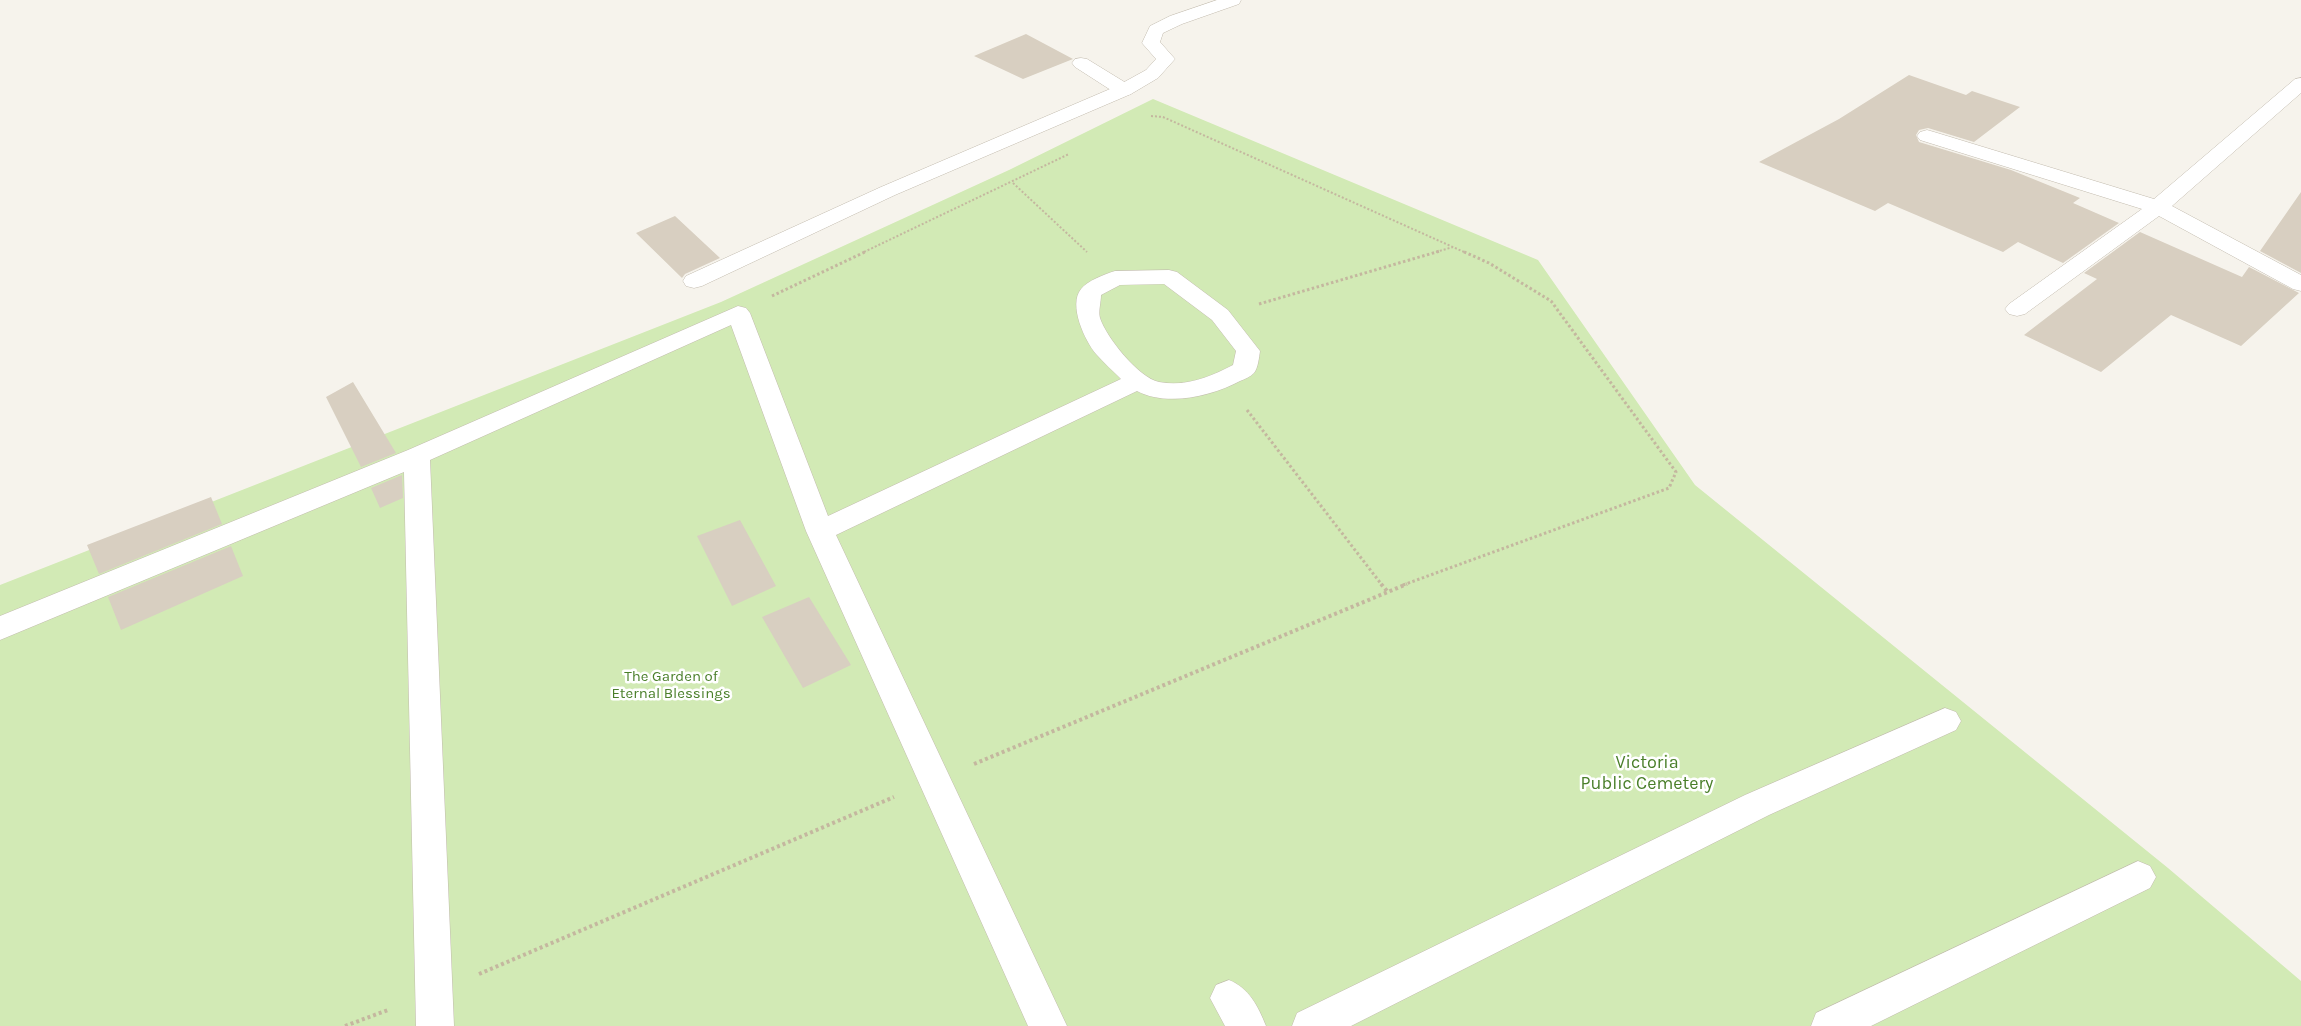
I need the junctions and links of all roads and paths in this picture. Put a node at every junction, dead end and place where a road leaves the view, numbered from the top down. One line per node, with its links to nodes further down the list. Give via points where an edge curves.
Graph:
1 (1233, 0): 4 (street, via 1156,30 1151,43 1166,59 1152,74)
2 (1081, 63): 4 (street)
3 (2301, 83): 9 (street)
4 (1124, 90): 12 (street, via 888,191)
5 (1142, 118): 10 (path, via 1162,117)
6 (1927, 136): 9 (street)
7 (1074, 152): 8 (path)
8 (1013, 183): 11 (path); 15 (path)
9 (2158, 207): 13 (street); 14 (street)
10 (1453, 247): 16 (path); 21 (path, via 1489,263 1550,301 1676,472 1669,488)
11 (1115, 278): 16 (street, via 1169,277); 18 (street, via 1090,292 1088,318 1104,348)
12 (694, 281)
13 (2301, 284)
14 (2017, 309)
15 (738, 313): 19 (street); 20 (street)
16 (1220, 315): 17 (street, via 1248,350 1244,368)
17 (1223, 380): 18 (street, via 1200,389 1154,390); 21 (path)
18 (1137, 381): 20 (street)
19 (416, 456): 22 (street); 26 (street)
20 (820, 532): 24 (street)
21 (1387, 591): 24 (path)
22 (0, 628)
23 (1945, 721): 30 (street, via 1757,805)
24 (935, 780): 26 (path); 29 (street)
25 (2138, 877): 31 (street)
26 (434, 993): 27 (path); 28 (street)
27 (345, 1026)
28 (435, 1026)
29 (1048, 1026)
30 (1311, 1026)
31 (1830, 1026)

